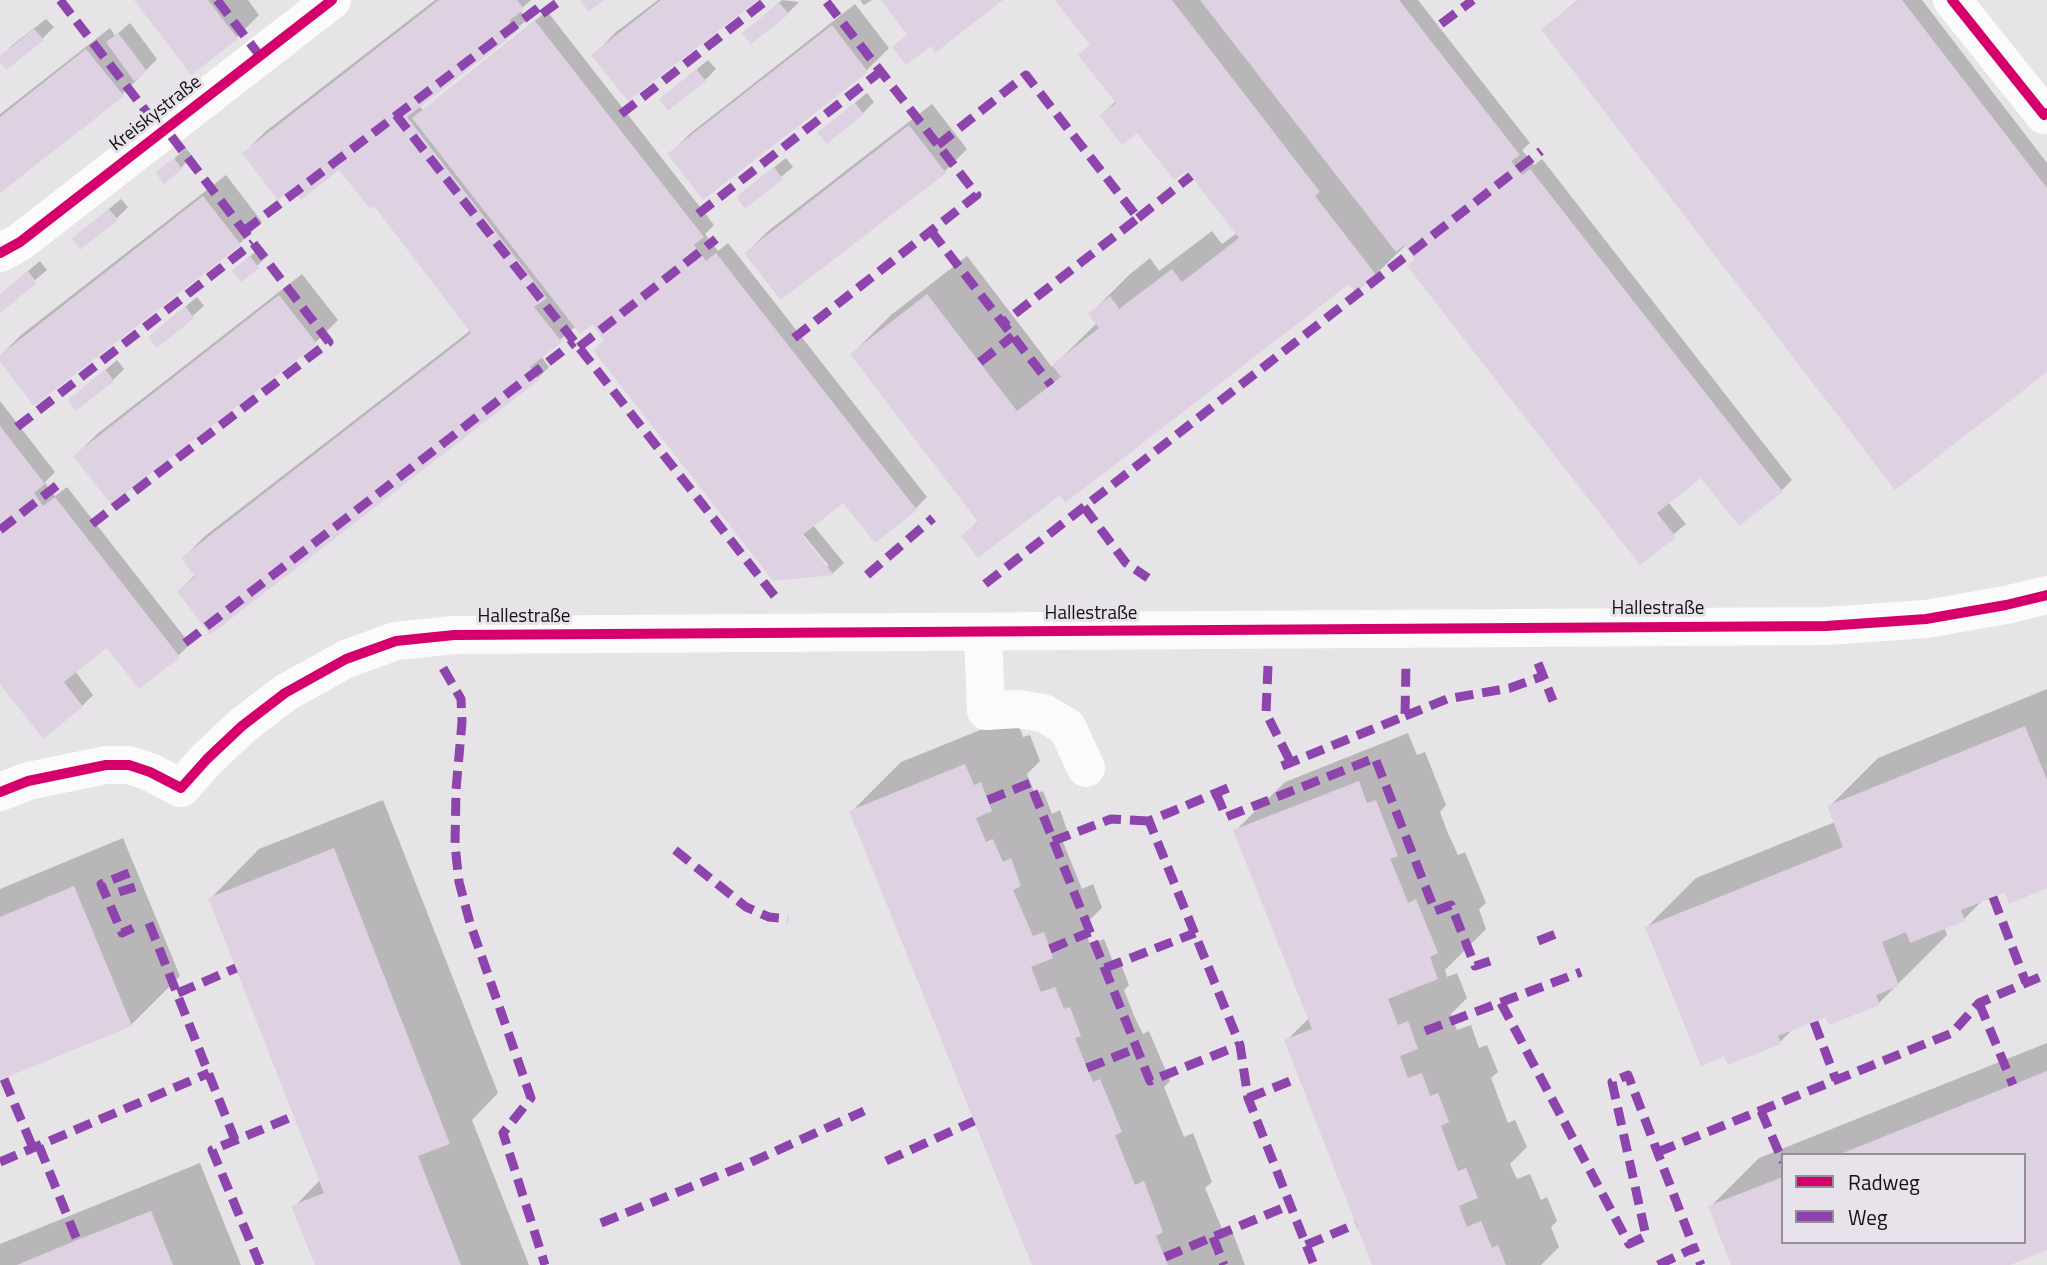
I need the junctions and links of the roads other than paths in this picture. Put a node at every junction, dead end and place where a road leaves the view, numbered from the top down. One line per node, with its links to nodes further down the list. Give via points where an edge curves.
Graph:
1 (331, 0): 4 (street, Kreiskystraße)
2 (1952, 0): 3 (street, via 2044,115)
3 (2047, 113)
4 (0, 253)
5 (2047, 595): 6 (street, Hallestraße, via 1927,619 1826,626)
6 (983, 632): 7 (street, via 986,711 1044,713 1067,727); 8 (street, Hallestraße, via 475,635 396,641 345,660 285,693 242,726 181,788 129,765 106,765 28,781)
7 (1086, 768)
8 (0, 792)

